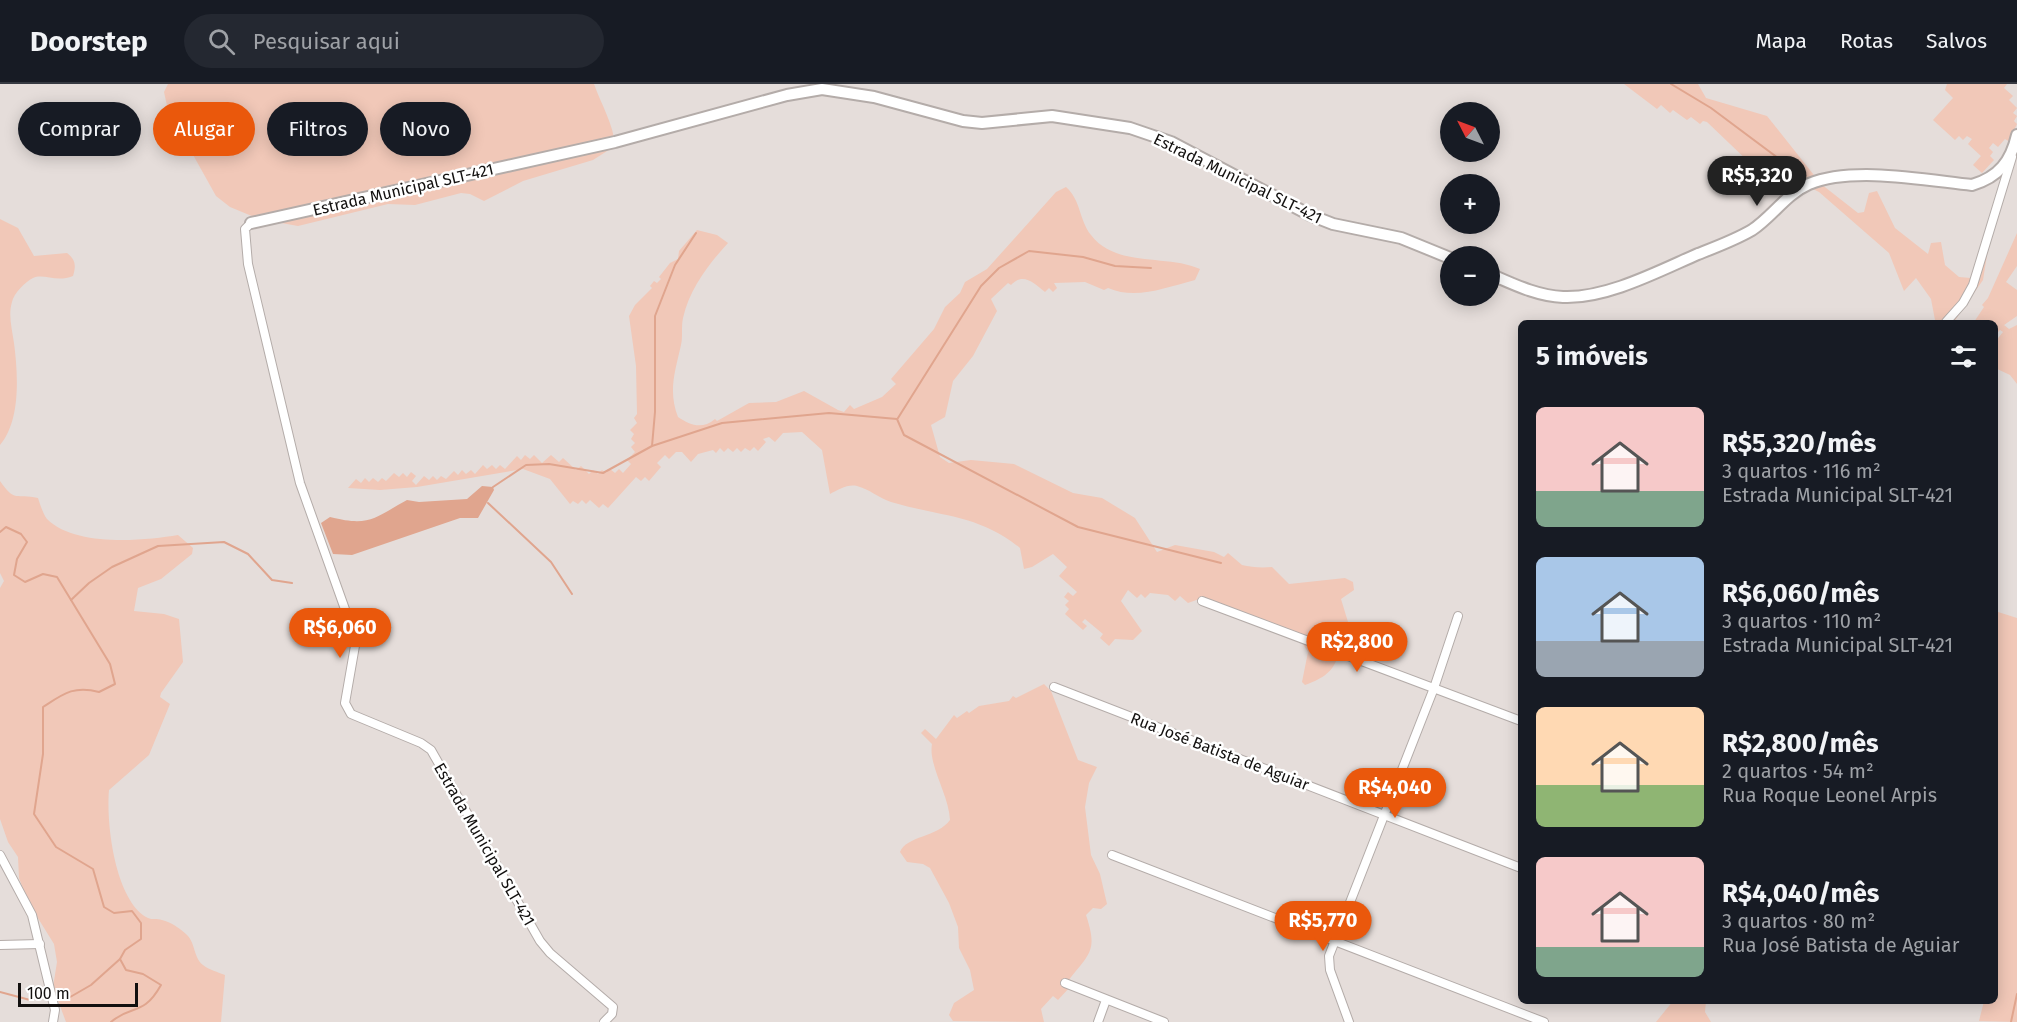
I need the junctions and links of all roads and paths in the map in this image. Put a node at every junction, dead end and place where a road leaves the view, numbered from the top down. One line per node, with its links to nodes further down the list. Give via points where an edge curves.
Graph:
1 (2017, 135): 2 (street)
2 (2012, 156): 5 (street, via 1993,176 1972,185 1879,175 1810,184 1747,233 1635,281 1594,293 1549,295); 6 (street, via 1973,285)
3 (251, 223): 4 (street, Estrada Municipal SLT-421, via 615,142 822,89 874,97 963,121 982,123 1052,116 1130,128 1171,142 1333,225 1401,238); 22 (street, Estrada Municipal SLT-421, via 245,230 248,264 300,483 356,640 345,703 358,717 421,742 431,750 540,941 613,1006 612,1014)
4 (1440, 254)
5 (1500, 278)
6 (1948, 320)
7 (1203, 601): 10 (street)
8 (1458, 616): 10 (street)
9 (1054, 687): 12 (street, Rua José Batista de Aguiar)
10 (1434, 688): 11 (street); 12 (street)
11 (1518, 720)
12 (1383, 815): 15 (street, Rua José Batista de Aguiar); 16 (street)
13 (0, 855): 17 (street, via 33,915)
14 (1112, 855): 16 (street)
15 (1518, 867)
16 (1334, 943): 25 (street, via 1329,956 1330,970); 26 (street)
17 (40, 944): 18 (street); 21 (street, via 55,1010)
18 (0, 945)
19 (1065, 983): 20 (street)
20 (1106, 1000): 23 (street); 24 (street)
21 (53, 1022)
22 (604, 1022)
23 (1098, 1022)
24 (1164, 1022)
25 (1349, 1022)
26 (1544, 1022)

